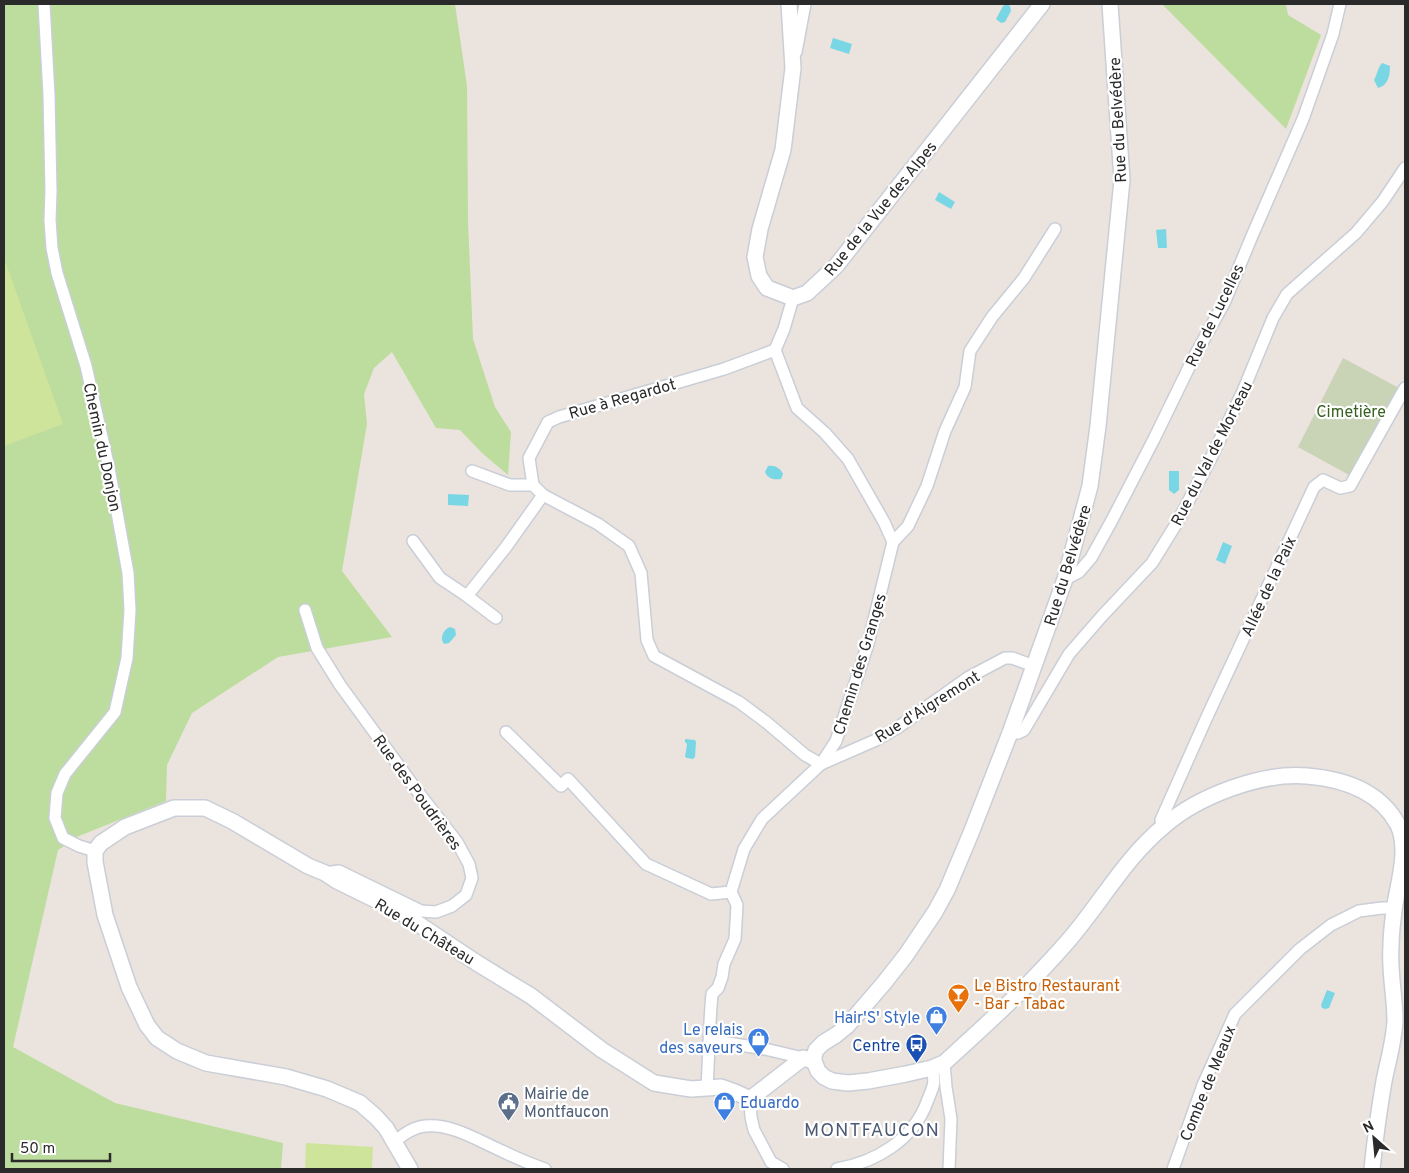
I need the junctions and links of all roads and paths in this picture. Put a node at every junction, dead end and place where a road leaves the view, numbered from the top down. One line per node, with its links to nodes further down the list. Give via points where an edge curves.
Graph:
1 (44, 4): 28 (street, Chemin du Donjon, via 50,95 52,248 86,366 128,574 127,658 115,712 65,774 57,793 55,818 63,838)
2 (789, 4): 7 (street)
3 (805, 4): 7 (street)
4 (1042, 4): 10 (street, Rue de la Vue des Alpes, via 836,266 807,293)
5 (1110, 4): 18 (street, Rue du Belvédère, via 1122,180 1090,486)
6 (1340, 4): 18 (street, Rue de Lucelles, via 1333,34 1303,119 1225,301 1193,358 1112,522 1091,558 1079,572)
7 (793, 68): 10 (street, via 783,150 755,257 759,276 767,288)
8 (1405, 168): 24 (street, Rue du Val de Morteau, via 1356,233 1287,294 1273,318 1212,458 1152,563 1069,654 1024,730)
9 (1055, 229): 17 (street, via 1024,278 992,317 970,351 965,387 945,431 927,486 908,526)
10 (793, 298): 11 (street)
11 (774, 350): 14 (street, Rue à Regardot, via 724,369 559,416 548,422 530,458); 17 (street, via 797,408 848,460)
12 (1405, 388): 27 (street, Allée de la Paix, via 1350,486 1340,488 1323,480 1314,487 1161,820)
13 (472, 471): 14 (street, via 510,485)
14 (533, 485): 15 (street)
15 (543, 495): 19 (street); 25 (street, via 598,524 630,546 641,573 647,640 654,656 739,702)
16 (413, 541): 19 (street, via 440,578)
17 (893, 542): 25 (street, Chemin des Granges, via 868,644 836,742)
18 (1065, 579): 22 (street, Rue du Belvédère)
19 (468, 596): 21 (street)
20 (305, 610): 29 (street, Rue des Poudrières, via 318,648 340,685 457,842 469,864 472,878 466,895 452,906 436,912 421,911 339,871)
21 (496, 618)
22 (1034, 666): 24 (street, Rue du Belvédère); 25 (street, Rue d'Aigremont, via 1004,658 969,677 897,728)
23 (506, 732): 30 (street, via 561,786 568,779 646,864 711,894)
24 (1010, 734): 36 (street, Rue du Belvédère, via 957,867 935,912 884,984 847,1026 823,1043)
25 (821, 764): 30 (street, Chemin des Granges, via 762,819 744,849)
26 (1402, 824): 27 (street, via 1374,796 1358,787 1321,777 1297,775 1236,787 1205,800); 31 (street, via 1403,853)
27 (1165, 825): 37 (street, via 1136,853 1042,970)
28 (96, 852): 29 (street, Rue du Château, via 101,843 125,827 174,808 205,808 232,820 308,866); 40 (street, via 105,915 129,987 147,1025 157,1038 177,1052 206,1063 286,1077 360,1103 386,1128)
29 (325, 872): 38 (street, Rue du Château, via 432,932 531,996 602,1050 654,1083 691,1089)
30 (731, 892): 33 (street, Chemin des Granges, via 737,905 735,938 718,988 712,994)
31 (1394, 908): 32 (street, via 1390,947); 47 (street, Combe de Meaux, via 1360,911 1331,925 1300,949 1235,1014 1203,1085)
32 (1399, 1002): 35 (street)
33 (710, 1040): 36 (street); 38 (street, Chemin des Granges)
34 (1405, 1041): 35 (street)
35 (1391, 1054): 48 (street, via 1379,1110)
36 (808, 1060): 37 (street, via 824,1077 848,1083 868,1082); 39 (street, Rue du Belvédère)
37 (938, 1065): 45 (street, via 924,1109 909,1133 888,1151); 46 (street, via 952,1119)
38 (707, 1087): 39 (street, Rue du Château, via 721,1087)
39 (750, 1099): 41 (street, via 754,1130)
40 (394, 1142): 42 (street); 43 (street, via 409,1131 436,1125 453,1129)
41 (766, 1166): 44 (street)
42 (410, 1169)
43 (545, 1169)
44 (782, 1169)
45 (837, 1169)
46 (950, 1169)
47 (1173, 1169)
48 (1372, 1169)

